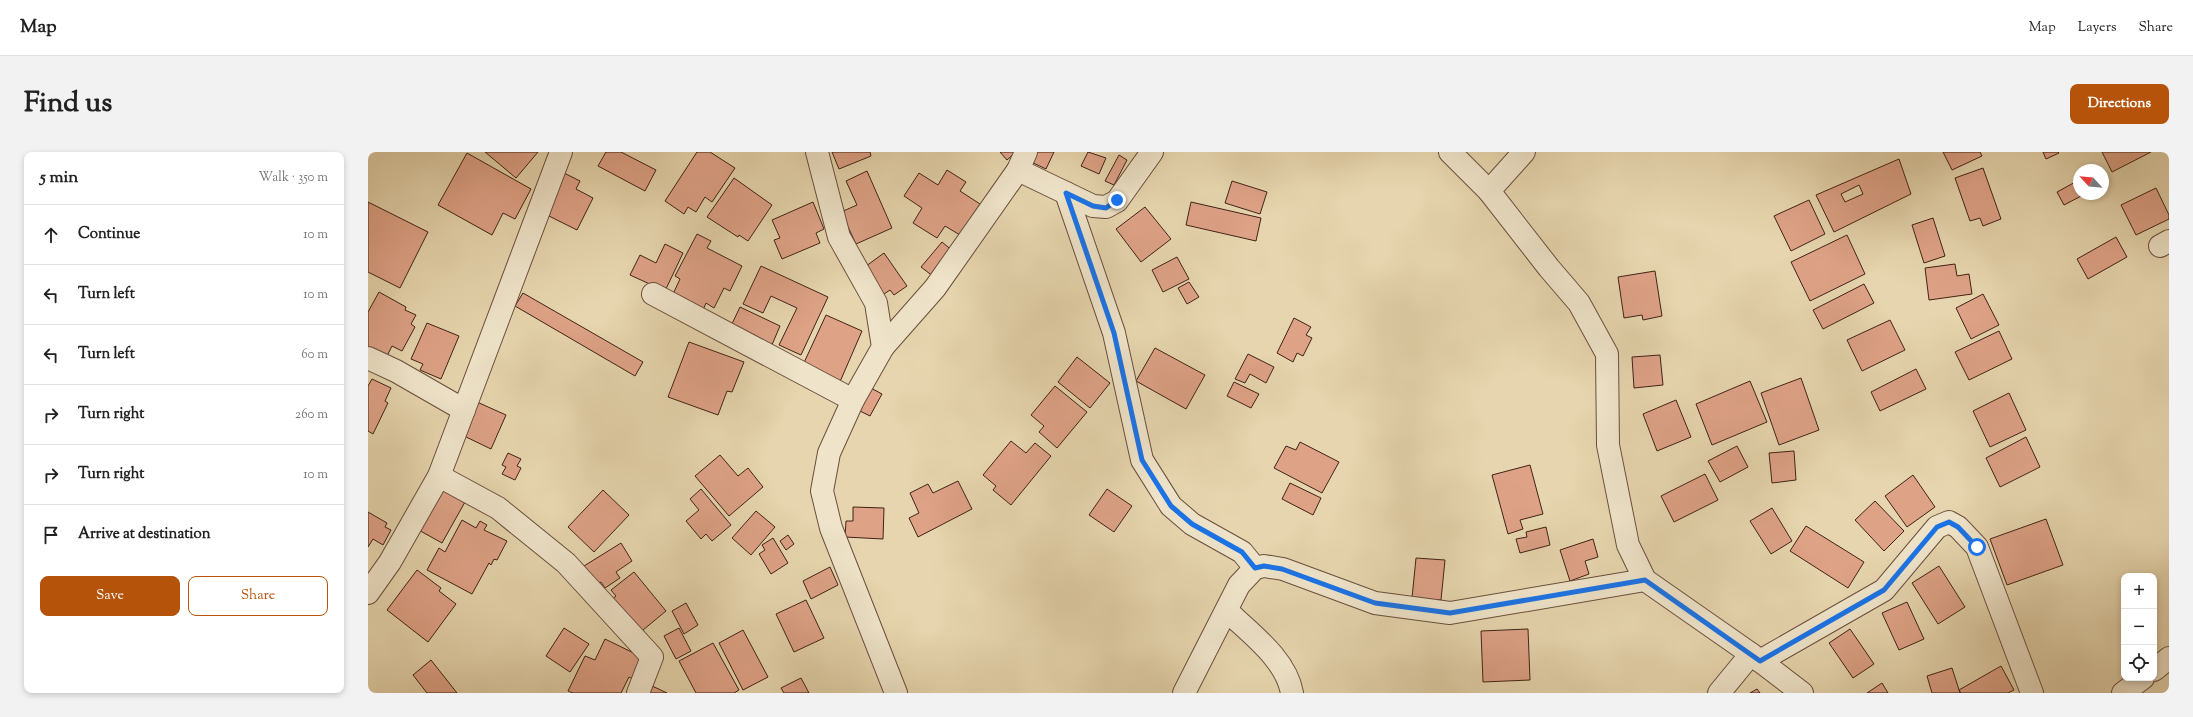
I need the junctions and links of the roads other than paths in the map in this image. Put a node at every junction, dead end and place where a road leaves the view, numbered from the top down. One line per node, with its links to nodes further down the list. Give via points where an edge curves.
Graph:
1 (561, 152): 13 (street)
2 (817, 152): 10 (street, via 839,237 876,303)
3 (1152, 152): 8 (street, via 1117,200 1106,208 1093,206)
4 (1450, 152): 7 (street)
5 (1524, 152): 7 (street)
6 (1022, 161): 8 (street); 10 (street, via 935,288)
7 (1489, 191): 16 (street, via 1579,303 1607,354 1608,445 1628,545)
8 (1066, 193): 15 (street, via 1114,333 1142,460 1171,506 1192,524 1242,552)
9 (653, 294): 12 (street)
10 (883, 347): 12 (street)
11 (368, 358): 13 (street, via 396,370)
12 (853, 400): 24 (street, via 829,453 822,490 831,528)
13 (464, 410): 14 (street)
14 (439, 476): 17 (street, via 390,562); 23 (street, via 498,508 566,563 652,657)
15 (1255, 568): 16 (street, via 1264,566 1282,569 1375,603 1450,613); 18 (street, via 1239,585)
16 (1645, 580): 19 (street)
17 (368, 593)
18 (1227, 612): 25 (street); 26 (street, via 1279,663 1290,681)
19 (1756, 658): 27 (street); 28 (street); 29 (street, via 1884,590 1937,527 1949,522 1958,527 1977,547)
20 (2169, 658): 21 (street)
21 (2157, 668)
22 (2139, 681): 30 (street)
23 (638, 693)
24 (896, 693)
25 (1184, 693)
26 (1292, 693)
27 (1719, 693)
28 (1802, 693)
29 (2032, 693)
30 (2123, 693)

